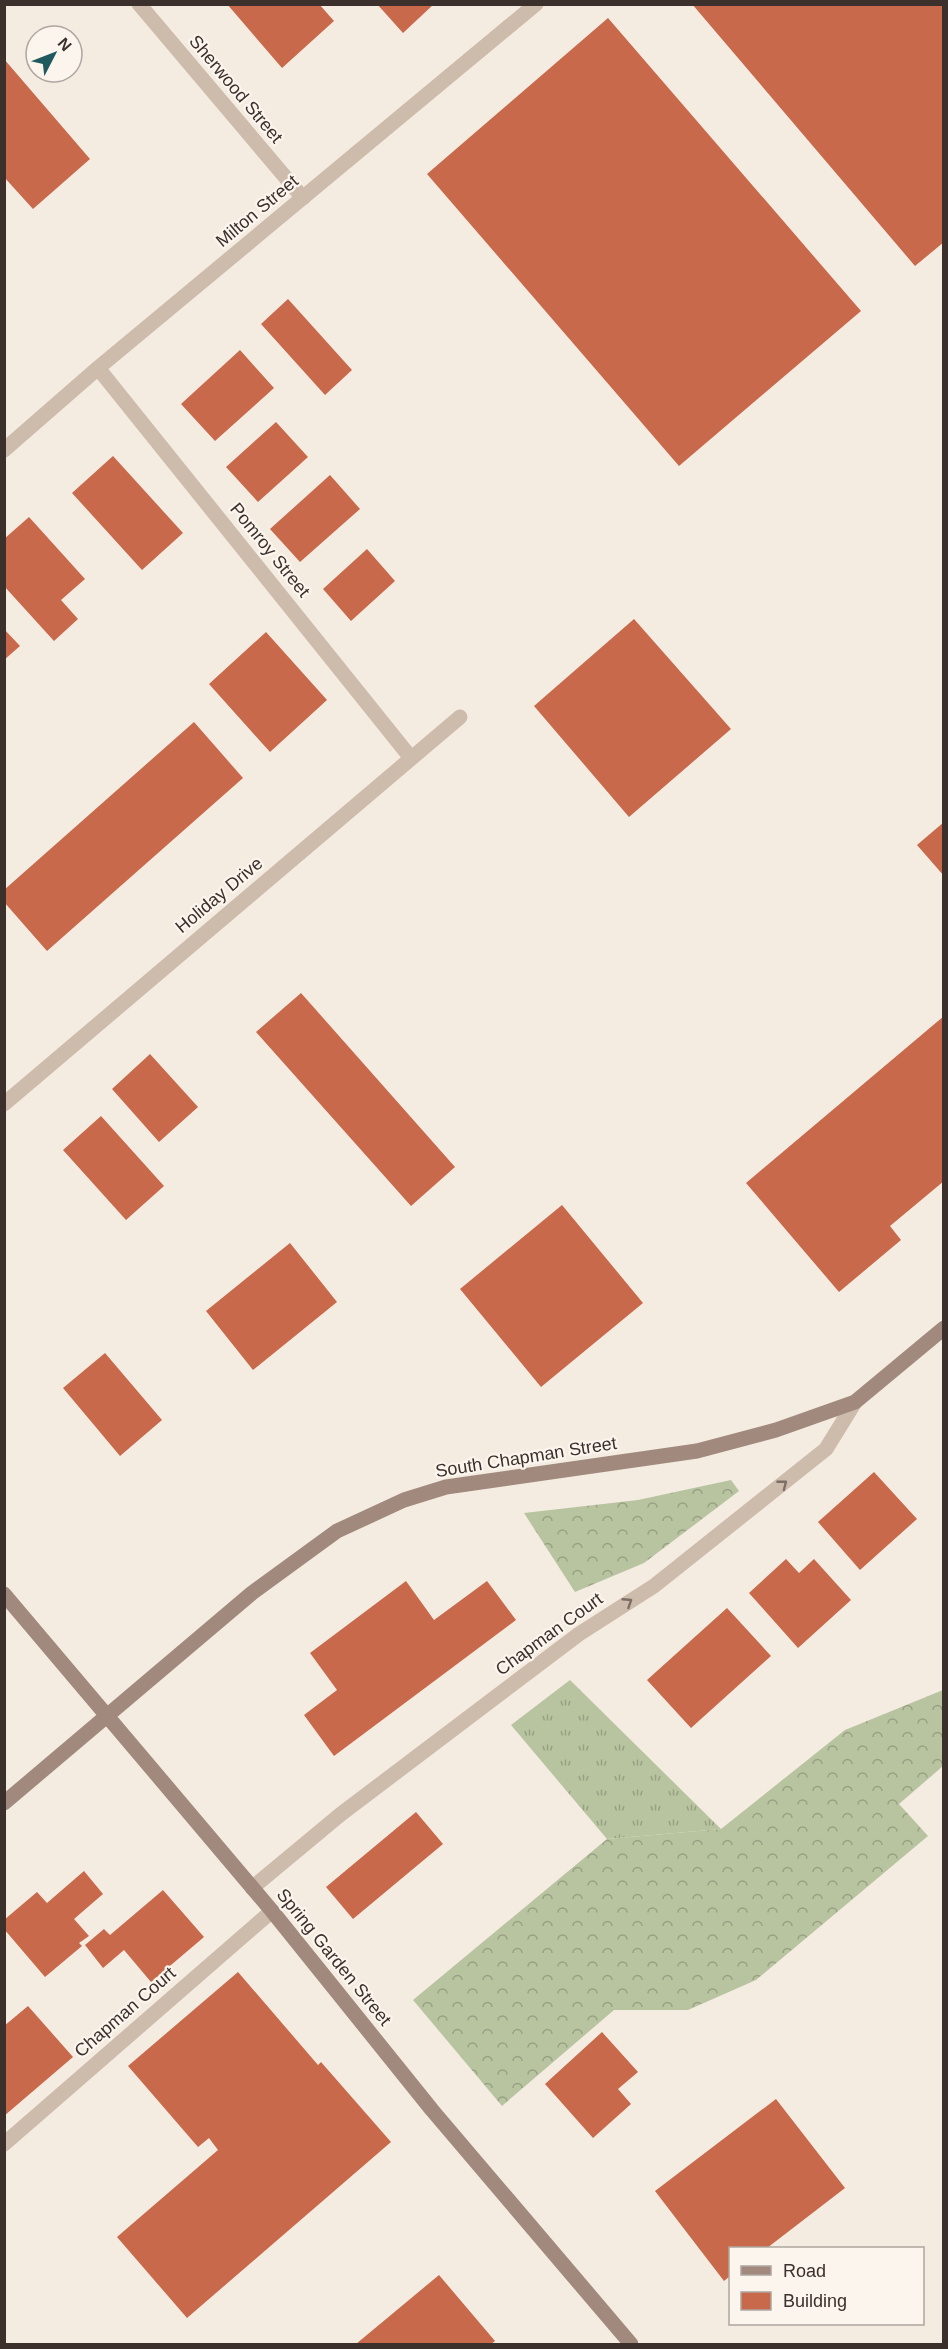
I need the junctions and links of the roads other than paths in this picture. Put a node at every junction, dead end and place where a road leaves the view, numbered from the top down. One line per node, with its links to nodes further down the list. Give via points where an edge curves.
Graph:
1 (139, 4): 3 (street, Sherwood Street)
2 (536, 4): 3 (street, Milton Street)
3 (303, 198): 4 (street, Milton Street)
4 (98, 368): 5 (street, Milton Street); 7 (street, Pomroy Street)
5 (4, 450)
6 (460, 717): 7 (street, Holiday Drive)
7 (411, 758): 8 (street, Holiday Drive)
8 (4, 1104)
9 (944, 1328): 10 (street, South Chapman Street)
10 (855, 1402): 12 (street, South Chapman Street, via 776,1430 697,1450 475,1481 404,1500 337,1531 296,1558); 14 (street, Chapman Court, one-way to 10, via 341,1814 579,1634 654,1586 826,1449)
11 (4, 1594): 12 (street, Spring Garden Street)
12 (107, 1716): 13 (street, South Chapman Street); 14 (street, Spring Garden Street)
13 (4, 1803)
14 (252, 1888): 15 (street, Spring Garden Street)
15 (272, 1911): 16 (street, Chapman Court); 17 (street, Spring Garden Street, via 432,2110)
16 (4, 2144)
17 (631, 2344)

